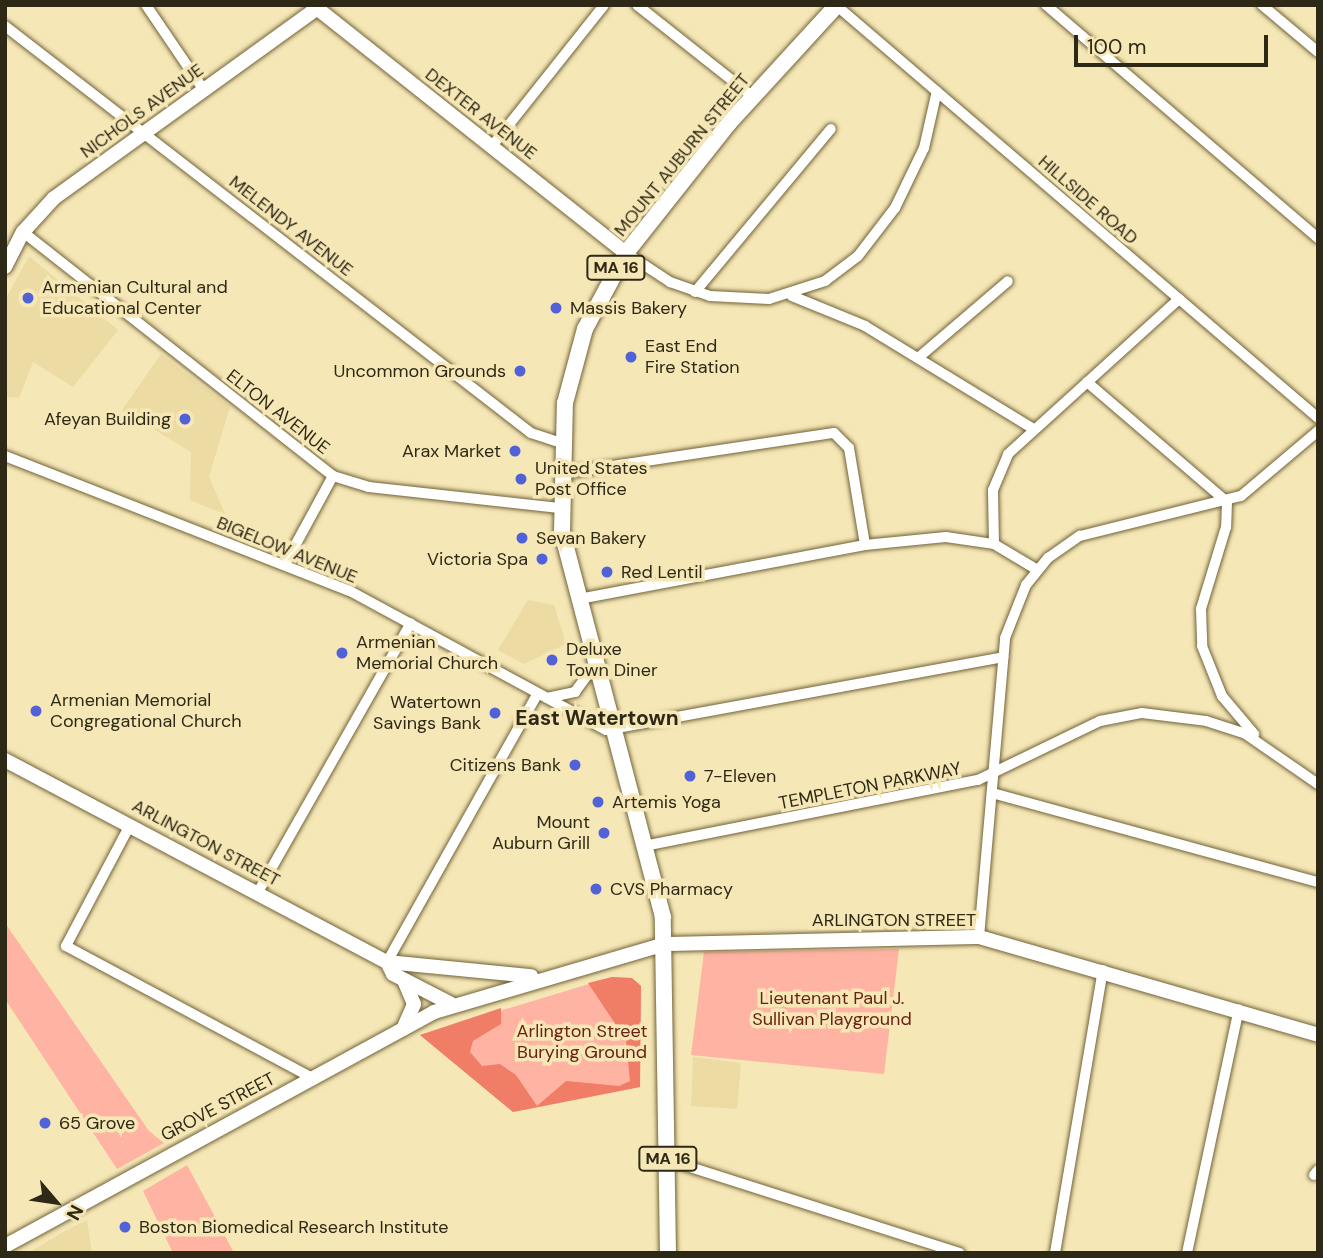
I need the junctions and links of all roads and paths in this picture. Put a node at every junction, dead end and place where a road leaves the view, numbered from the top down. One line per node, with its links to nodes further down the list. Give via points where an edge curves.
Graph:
1 (146, 5): 10 (street)
2 (604, 5): 15 (street)
3 (637, 5): 12 (street)
4 (1046, 5): 17 (street)
5 (1262, 5): 9 (street)
6 (317, 6): 10 (street, NICHOLS AVENUE); 15 (street, DEXTER AVENUE)
7 (837, 6): 11 (street, HILLSIDE ROAD); 12 (main road, MOUNT AUBURN STREET / MA 16)
8 (5, 26): 14 (street, MELENDY AVENUE)
9 (1318, 52)
10 (203, 89): 14 (street, NICHOLS AVENUE)
11 (937, 91): 22 (street, via 924,148 884,225 843,269); 23 (street, HILLSIDE ROAD)
12 (753, 97): 18 (main road, MOUNT AUBURN STREET / MA 16)
13 (831, 130): 21 (street)
14 (144, 132): 16 (street, NICHOLS AVENUE, via 54,198); 29 (street, MELENDY AVENUE, via 531,433)
15 (492, 146): 18 (street, DEXTER AVENUE)
16 (23, 232): 19 (street, NICHOLS AVENUE); 32 (street, ELTON AVENUE)
17 (1318, 238)
18 (626, 253): 21 (street); 29 (main road, MOUNT AUBURN STREET / MA 16, via 578,346)
19 (5, 267)
20 (1008, 281): 24 (street)
21 (695, 292): 22 (street, via 749,299)
22 (791, 295): 24 (street, via 844,315)
23 (1180, 299): 25 (street); 26 (street, HILLSIDE ROAD)
24 (918, 358): 27 (street)
25 (1087, 382): 27 (street); 33 (street)
26 (1318, 418)
27 (1034, 429): 35 (street, via 995,477)
28 (1318, 431): 33 (street, via 1275,471)
29 (561, 443): 31 (main road, MOUNT AUBURN STREET / MA 16)
30 (5, 456): 37 (street, BIGELOW AVENUE)
31 (559, 474): 34 (main road, MOUNT AUBURN STREET / MA 16); 36 (street, via 825,433 842,437)
32 (333, 476): 34 (street, ELTON AVENUE, via 369,487); 37 (street)
33 (1227, 502): 38 (street, via 1099,528); 45 (street, via 1223,539 1201,609 1202,646 1231,711)
34 (559, 508): 39 (main road, MOUNT AUBURN STREET / MA 16)
35 (993, 544): 36 (street, via 946,537); 38 (street)
36 (865, 545): 39 (street)
37 (285, 564): 40 (street, BIGELOW AVENUE)
38 (1036, 569): 41 (street, via 1010,619)
39 (579, 598): 42 (main road, MOUNT AUBURN STREET / MA 16)
40 (411, 623): 43 (street, BIGELOW AVENUE); 54 (street)
41 (1003, 657): 44 (street); 47 (street)
42 (596, 660): 43 (street, via 575,692); 44 (main road, MOUNT AUBURN STREET / MA 16)
43 (542, 695): 44 (street, BIGELOW AVENUE, via 595,726); 57 (street)
44 (617, 731): 52 (main road, MOUNT AUBURN STREET / MA 16)
45 (1280, 754): 47 (street, TEMPLETON PARKWAY, via 1206,720 1142,713 1100,721); 48 (street); 49 (street, TEMPLETON PARKWAY)
46 (5, 761): 51 (street, ARLINGTON STREET)
47 (994, 771): 50 (street); 52 (street, TEMPLETON PARKWAY, via 978,780)
48 (1318, 777)
49 (1318, 784)
50 (992, 793): 53 (street); 55 (street)
51 (130, 825): 54 (street, ARLINGTON STREET); 66 (street, via 66,947)
52 (649, 845): 56 (main road, MOUNT AUBURN STREET / MA 16)
53 (1318, 882)
54 (258, 892): 57 (street, ARLINGTON STREET)
55 (979, 937): 56 (street, ARLINGTON STREET); 59 (street, ARLINGTON STREET)
56 (665, 944): 60 (street, ARLINGTON STREET); 67 (main road, MOUNT AUBURN STREET / MA 16)
57 (387, 962): 58 (street, ARLINGTON STREET); 61 (street, ARLINGTON STREET)
58 (435, 970): 60 (street, ARLINGTON STREET); 62 (street, via 450,985)
59 (1103, 970): 63 (street, ARLINGTON STREET); 71 (street)
60 (546, 976): 62 (street, ARLINGTON STREET)
61 (404, 980): 62 (street, ARLINGTON STREET); 64 (street, via 414,1004)
62 (451, 1004): 64 (street, GROVE STREET)
63 (1239, 1008): 65 (street, ARLINGTON STREET); 72 (street)
64 (403, 1029): 66 (street, GROVE STREET)
65 (1318, 1035)
66 (312, 1078): 68 (street, GROVE STREET)
67 (668, 1160): 69 (main road, MOUNT AUBURN STREET / MA 16); 70 (street)
68 (5, 1246)
69 (668, 1253)
70 (960, 1253)
71 (1055, 1253)
72 (1187, 1253)

